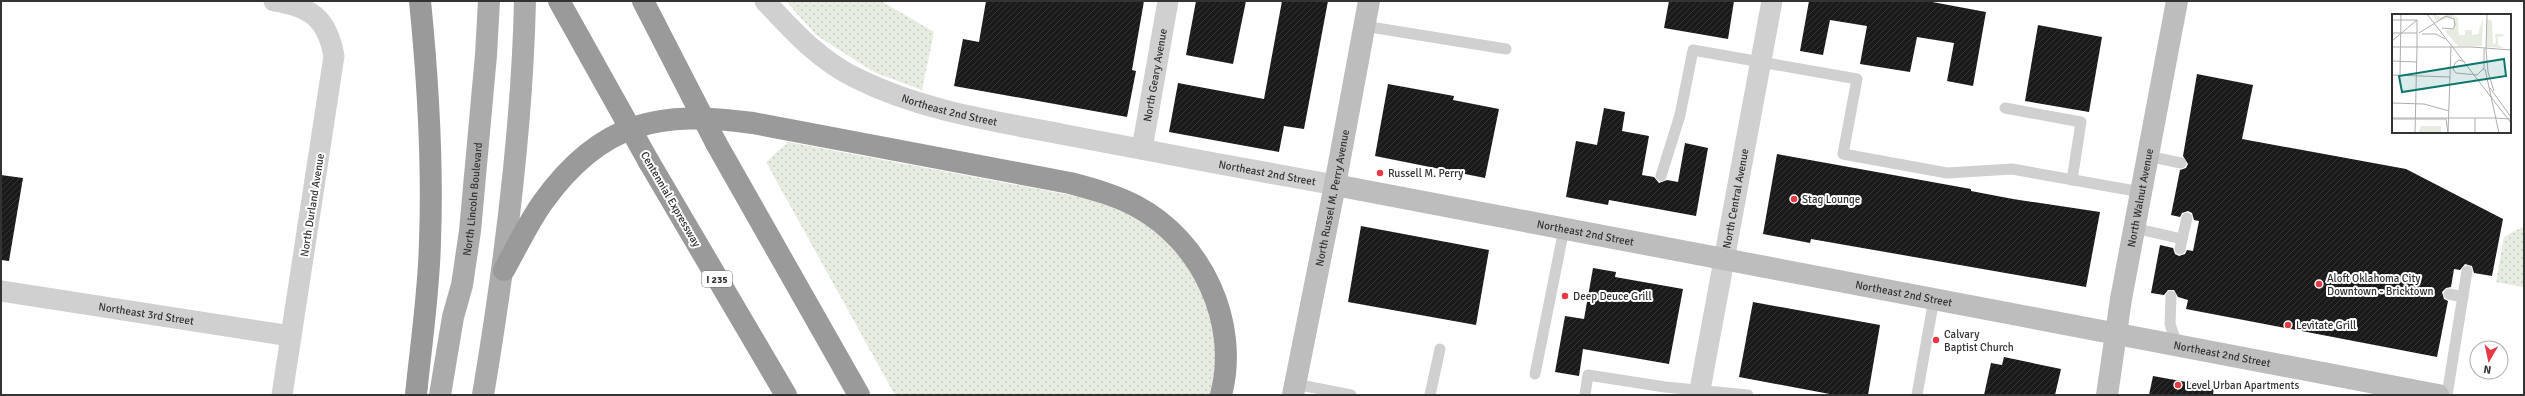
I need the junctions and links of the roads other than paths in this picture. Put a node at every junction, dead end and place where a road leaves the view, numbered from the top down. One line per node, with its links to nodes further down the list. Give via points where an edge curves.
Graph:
1 (274, 1): 35 (street, North Durland Avenue, via 297,6 318,18 330,38 334,66)
2 (420, 1): 42 (highway, via 428,80 431,157 430,242)
3 (489, 1): 43 (main road, North Lincoln Boulevard, via 470,231)
4 (525, 1): 27 (main road, via 523,76)
5 (559, 1): 45 (highway, Centennial Expressway / I 235, bridge, via 649,162)
6 (643, 1): 46 (highway, bridge, via 716,143)
7 (765, 1): 16 (street, Northeast 2nd Street, via 802,41 824,58 854,78 911,102 982,119)
8 (1168, 1): 16 (street, North Geary Avenue)
9 (1369, 1): 12 (street, North Russel M. Perry Avenue)
10 (1772, 1): 14 (street, North Central Avenue)
11 (2177, 1): 17 (street, North Walnut Avenue)
12 (1364, 26): 13 (lane); 21 (street, North Russel M. Perry Avenue)
13 (1506, 49)
14 (1761, 62): 19 (lane, via 1693,50 1680,115); 20 (lane, via 1857,79 1843,154 1947,173 2012,169); 26 (street, North Central Avenue)
15 (2005, 108): 20 (lane, via 2081,122)
16 (1142, 149): 21 (street, Northeast 2nd Street)
17 (2147, 156): 18 (lane); 22 (street, North Walnut Avenue)
18 (2181, 162)
19 (1661, 176)
20 (2072, 180): 22 (lane)
21 (1335, 185): 25 (street, Northeast 2nd Street); 39 (street, North Russel M. Perry Avenue)
22 (2141, 192): 24 (street, North Walnut Avenue)
23 (2187, 218): 24 (lane, via 2181,244)
24 (2134, 228): 34 (street, North Walnut Avenue)
25 (1564, 229): 26 (street, Northeast 2nd Street); 38 (lane)
26 (1723, 260): 33 (street, Northeast 2nd Street); 40 (street, North Central Avenue)
27 (504, 270): 44 (main road); 47 (highway, via 542,203 563,175 599,144 618,134 661,120 684,117 718,118 753,123 1070,183 1110,194 1136,206 1158,220 1182,243 1208,281 1224,331 1226,358)
28 (2467, 271): 32 (lane)
29 (1, 291): 35 (street, Northeast 3rd Street)
30 (2450, 294): 32 (lane)
31 (2171, 296): 36 (lane, via 2170,324)
32 (2463, 297): 55 (lane)
33 (1934, 299): 34 (street, Northeast 2nd Street); 52 (lane)
34 (2117, 333): 36 (street, Northeast 2nd Street); 53 (street, North Walnut Avenue)
35 (291, 336): 41 (street, North Durland Avenue)
36 (2177, 345): 54 (street, Northeast 2nd Street)
37 (1440, 349): 49 (lane)
38 (1534, 374)
39 (1294, 390): 48 (lane)
40 (1699, 393): 50 (lane, via 1588,375); 51 (lane)
41 (282, 395)
42 (416, 395)
43 (440, 395)
44 (483, 395)
45 (786, 395)
46 (859, 395)
47 (1220, 395)
48 (1351, 395)
49 (1430, 395)
50 (1585, 395)
51 (1748, 395)
52 (1917, 395)
53 (2107, 395)
54 (2438, 395)
55 (2447, 395)

